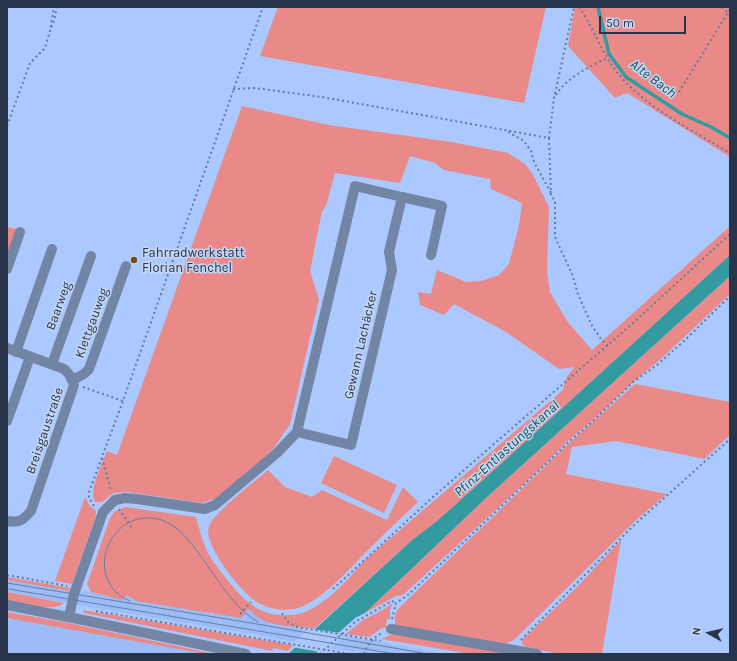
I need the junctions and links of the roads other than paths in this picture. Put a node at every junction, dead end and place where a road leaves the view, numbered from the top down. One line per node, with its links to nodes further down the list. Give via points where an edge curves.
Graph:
1 (402, 197): 4 (street, via 442,206); 13 (street, via 355,186); 13 (street, Gewann Lachäcker, via 389,252 392,270 351,445)
2 (20, 232): 7 (street)
3 (52, 249): 8 (street)
4 (431, 255)
5 (90, 256): 10 (street, Baarweg)
6 (126, 266): 11 (street, Klettgauweg, via 89,369)
7 (7, 269)
8 (12, 350): 9 (street, Breisgaustraße)
9 (30, 357): 10 (street, Breisgaustraße); 12 (street)
10 (52, 364): 11 (street, Breisgaustraße, via 64,369)
11 (73, 383): 14 (street, Breisgaustraße, via 30,511 24,519 16,522)
12 (7, 421)
13 (297, 432): 16 (street, via 264,464 215,505 205,509 137,499 115,500 103,512 76,588)
14 (7, 521)
15 (7, 605): 16 (street)
16 (69, 617): 18 (street)
17 (391, 630): 19 (street)
18 (246, 654)
19 (537, 654)

